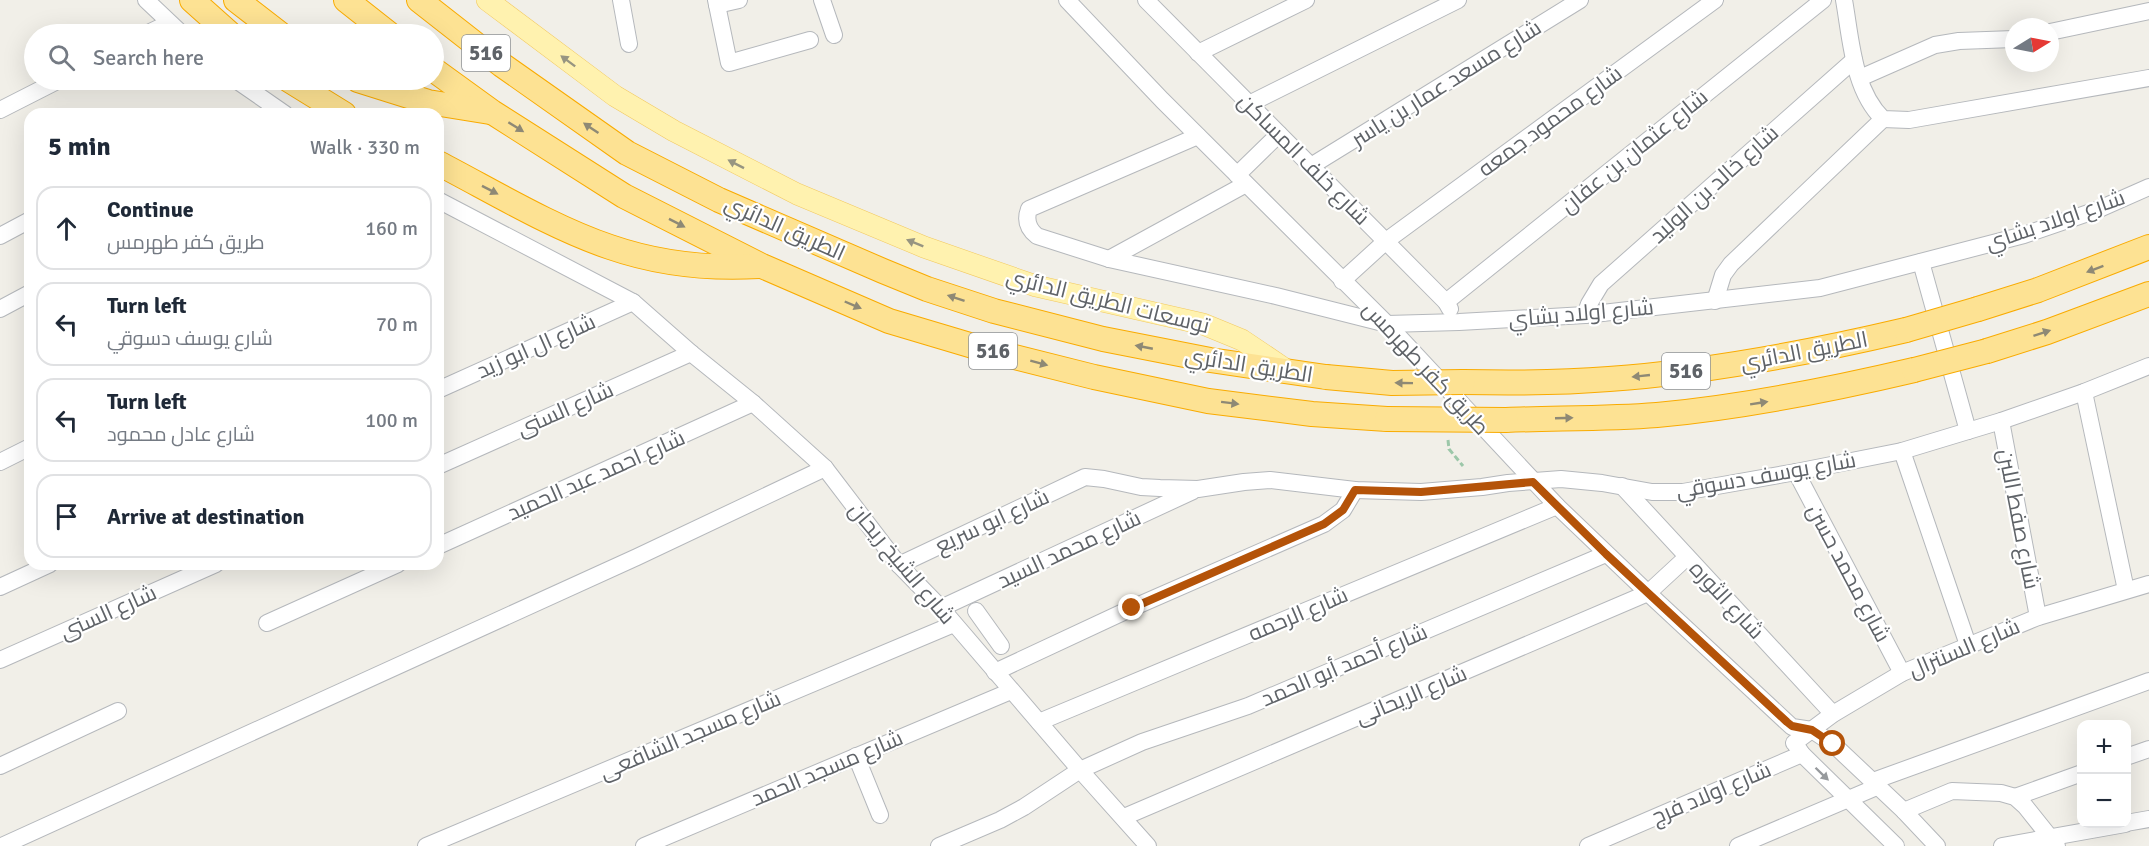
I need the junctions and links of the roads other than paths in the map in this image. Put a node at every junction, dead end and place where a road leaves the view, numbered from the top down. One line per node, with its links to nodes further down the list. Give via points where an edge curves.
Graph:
1 (146, 0): 20 (street)
2 (192, 0): 21 (highway)
3 (236, 0): 22 (highway)
4 (346, 0): 23 (highway)
5 (419, 0): 70 (highway, الطريق الدائري / 516, one-way to 5, via 1103,339 994,311 936,292 788,231 627,153 502,65)
6 (487, 0): 70 (main road, توسعات الطريق الدائري, one-way to 6, via 1242,340 1203,324 1056,291 989,270 797,194 615,96)
7 (621, 0): 28 (street)
8 (739, 0): 18 (street)
9 (822, 0): 25 (street)
10 (1067, 0): 45 (street, طريق كفر طهرمس)
11 (1146, 0): 29 (street, شارع خلف المساكن)
12 (1306, 0): 29 (street)
13 (1458, 0): 38 (street)
14 (1580, 0): 47 (street, شارع مسعد عمار بن ياسر)
15 (1715, 0): 53 (street, شارع محمود جمعه)
16 (1823, 0): 63 (street, شارع عثمان بن عفان)
17 (1844, 0): 30 (street)
18 (716, 3): 27 (street, via 729,63)
19 (2149, 11): 24 (street)
20 (169, 23)
21 (219, 24)
22 (267, 24)
23 (376, 24)
24 (2059, 30)
25 (834, 35)
26 (2005, 39): 32 (street, via 1935,45)
27 (810, 40)
28 (629, 44)
29 (1198, 53): 38 (street, شارع خلف المساكن)
30 (1854, 60): 32 (street); 65 (street, شارع خالد بن الوليد, via 1601,284)
31 (444, 77): 42 (highway, الطريق الدائري / 516)
32 (1860, 78): 43 (street, via 1872,108)
33 (2149, 78): 43 (street, via 1909,120)
34 (39, 90): 41 (street)
35 (250, 90): 39 (street)
36 (305, 90): 40 (highway)
37 (390, 90): 42 (highway, via 428,102)
38 (1250, 104): 44 (street, شارع خلف المساكن)
39 (276, 108)
40 (334, 108)
41 (0, 110)
42 (492, 112): 57 (highway, الطريق الدائري / 516, one-way to 57, via 624,196)
43 (1883, 119): 61 (street, via 1731,264)
44 (1279, 134): 47 (street, شارع خلف المساكن); 48 (street)
45 (1198, 136): 48 (street, طريق كفر طهرمس); 55 (street, شارع اولاد بشاي, via 1029,209 1028,224 1037,236)
46 (444, 166): 57 (highway, one-way to 57, via 609,247 685,265)
47 (1311, 166): 53 (street, شارع خلف المساكن)
48 (1241, 180): 55 (street); 58 (street, طريق كفر طهرمس)
49 (2149, 187): 56 (street, شارع اولاد بشاي, via 2060,224)
50 (444, 203): 62 (street)
51 (24, 223): 52 (street)
52 (0, 236)
53 (1386, 242): 58 (street, شارع محمود جمعه); 63 (street, شارع خلف المساكن)
54 (2149, 247): 70 (highway, الطريق الدائري / 516, one-way to 70, bridge, via 2038,290 1906,330 1826,349 1682,372 1568,381 1392,383)
55 (1109, 258): 67 (street, شارع اولاد بشاي)
56 (1921, 262): 61 (street, شارع اولاد بشاي, via 1820,288); 75 (street)
57 (762, 266): 59 (highway, الطريق الدائري / 516, one-way to 59, bridge, via 889,321 1094,377 1209,401 1387,419 1656,415 1759,403 1833,390 1987,351)
58 (1342, 280): 67 (street, طريق كفر طهرمس)
59 (2149, 294)
60 (24, 296): 64 (street)
61 (1715, 301): 65 (street, شارع اولاد بشاي)
62 (633, 302): 68 (street, شارع الشيخ ريحان); 71 (street, شارع ال ابو زيد)
63 (1446, 302): 66 (street, شارع خلف المساكن)
64 (0, 309)
65 (1585, 315): 66 (street, شارع اولاد بشاي)
66 (1459, 322): 67 (street, شارع اولاد بشاي)
67 (1387, 324): 83 (street, طريق كفر طهرمس)
68 (691, 353): 73 (street, شارع الشيخ ريحان); 79 (street, شارع السنى)
69 (2149, 366): 72 (street, شارع يوسف دسوقي)
70 (1288, 371)
71 (444, 387)
72 (2084, 392): 74 (street, شارع يوسف دسوقي); 97 (street)
73 (753, 403): 80 (street, شارع الشيخ ريحان); 88 (street, شارع احمد عبد الحميد)
74 (2001, 421): 75 (street, شارع يوسف دسوقي); 100 (street, شارع صفط اللبن)
75 (1968, 431): 77 (street, شارع يوسف دسوقي)
76 (24, 450): 78 (street)
77 (1902, 451): 81 (street, شارع يوسف دسوقي); 103 (street)
78 (0, 462)
79 (444, 463)
80 (825, 468): 91 (street, شارع الشيخ ريحان); 131 (street)
81 (1796, 472): 84 (street, شارع يوسف دسوقي, via 1683,492 1652,492); 107 (street, شارع محمد حسن)
82 (1085, 477): 85 (street, شارع يوسف دسوقي, via 1141,487); 91 (street, شارع ابو سريع)
83 (1533, 482): 84 (street, شارع يوسف دسوقي, via 1571,480); 86 (street, شارع يوسف دسوقي, via 1421,492); 87 (street, طريق كفر طهرمس)
84 (1622, 486): 90 (street, شارع الثوره)
85 (1198, 489): 86 (street, شارع يوسف دسوقي, via 1269,480); 99 (street, شارع محمد السيد)
86 (1355, 490): 106 (street, via 1343,510 1324,524)
87 (1557, 506): 89 (street, طريق كفر طهرمس); 112 (street, شارع الرحمه)
88 (444, 543)
89 (1606, 554): 98 (street, طريق كفر طهرمس); 119 (street, شارع أحمد أبو الحمد, via 1248,706 1150,739)
90 (1687, 557): 98 (street, شارع الريحانى); 111 (street, شارع الثوره)
91 (899, 565): 99 (street, شارع الشيخ ريحان)
92 (37, 570): 96 (street)
93 (202, 570): 105 (street, شارع السنى)
94 (385, 570): 101 (street)
95 (2149, 584): 97 (street, شارع السنترال)
96 (0, 587)
97 (2126, 590): 100 (street, شارع السنترال)
98 (1648, 593): 114 (street, طريق كفر طهرمس); 126 (street, شارع الريحانى)
99 (941, 608): 102 (street, شارع الشيخ ريحان)
100 (2038, 617): 103 (street, شارع السنترال)
101 (267, 623)
102 (958, 629): 104 (street, شارع مسجد الشافعى, via 980,616); 106 (street, شارع الشيخ ريحان); 132 (street, شارع مسجد الشافعى)
103 (1968, 645): 107 (street, شارع السنترال)
104 (1001, 646)
105 (0, 660)
106 (995, 672): 109 (street, شارع الشيخ ريحان)
107 (1902, 673): 111 (street, شارع السنترال)
108 (2149, 681): 121 (street)
109 (1011, 691): 112 (street, شارع الشيخ ريحان); 116 (street, شارع مسجد الحمد)
110 (118, 711): 118 (street)
111 (1833, 714): 113 (street, شارع السنترال)
112 (1039, 722): 119 (street, شارع الشيخ ريحان)
113 (1812, 730): 114 (street); 121 (street)
114 (1796, 741): 123 (street, طريق كفر طهرمس, one-way to 123); 136 (street, شارع اولاد فرج)
115 (2149, 749): 117 (street)
116 (856, 756): 125 (street); 133 (street, شارع مسجد الحمد)
117 (2131, 756)
118 (0, 766)
119 (1080, 771): 126 (street, شارع الشيخ ريحان); 134 (street, شارع أحمد أبو الحمد, via 1016,812)
120 (2079, 774): 122 (street)
121 (1876, 784): 123 (street); 124 (street)
122 (2015, 797): 124 (street, via 1952,791); 130 (street)
123 (1848, 799): 137 (street); 138 (street, طريق كفر طهرمس)
124 (1904, 811): 139 (street)
125 (880, 815)
126 (1124, 818): 135 (street, شارع الشيخ ريحان)
127 (2149, 819): 128 (street)
128 (2131, 822)
129 (2107, 828): 130 (street)
130 (2054, 842): 140 (street)
131 (2, 846)
132 (426, 846)
133 (644, 846)
134 (939, 846)
135 (1148, 846)
136 (1588, 846)
137 (1738, 846)
138 (1896, 846)
139 (1937, 846)
140 (2002, 846)

